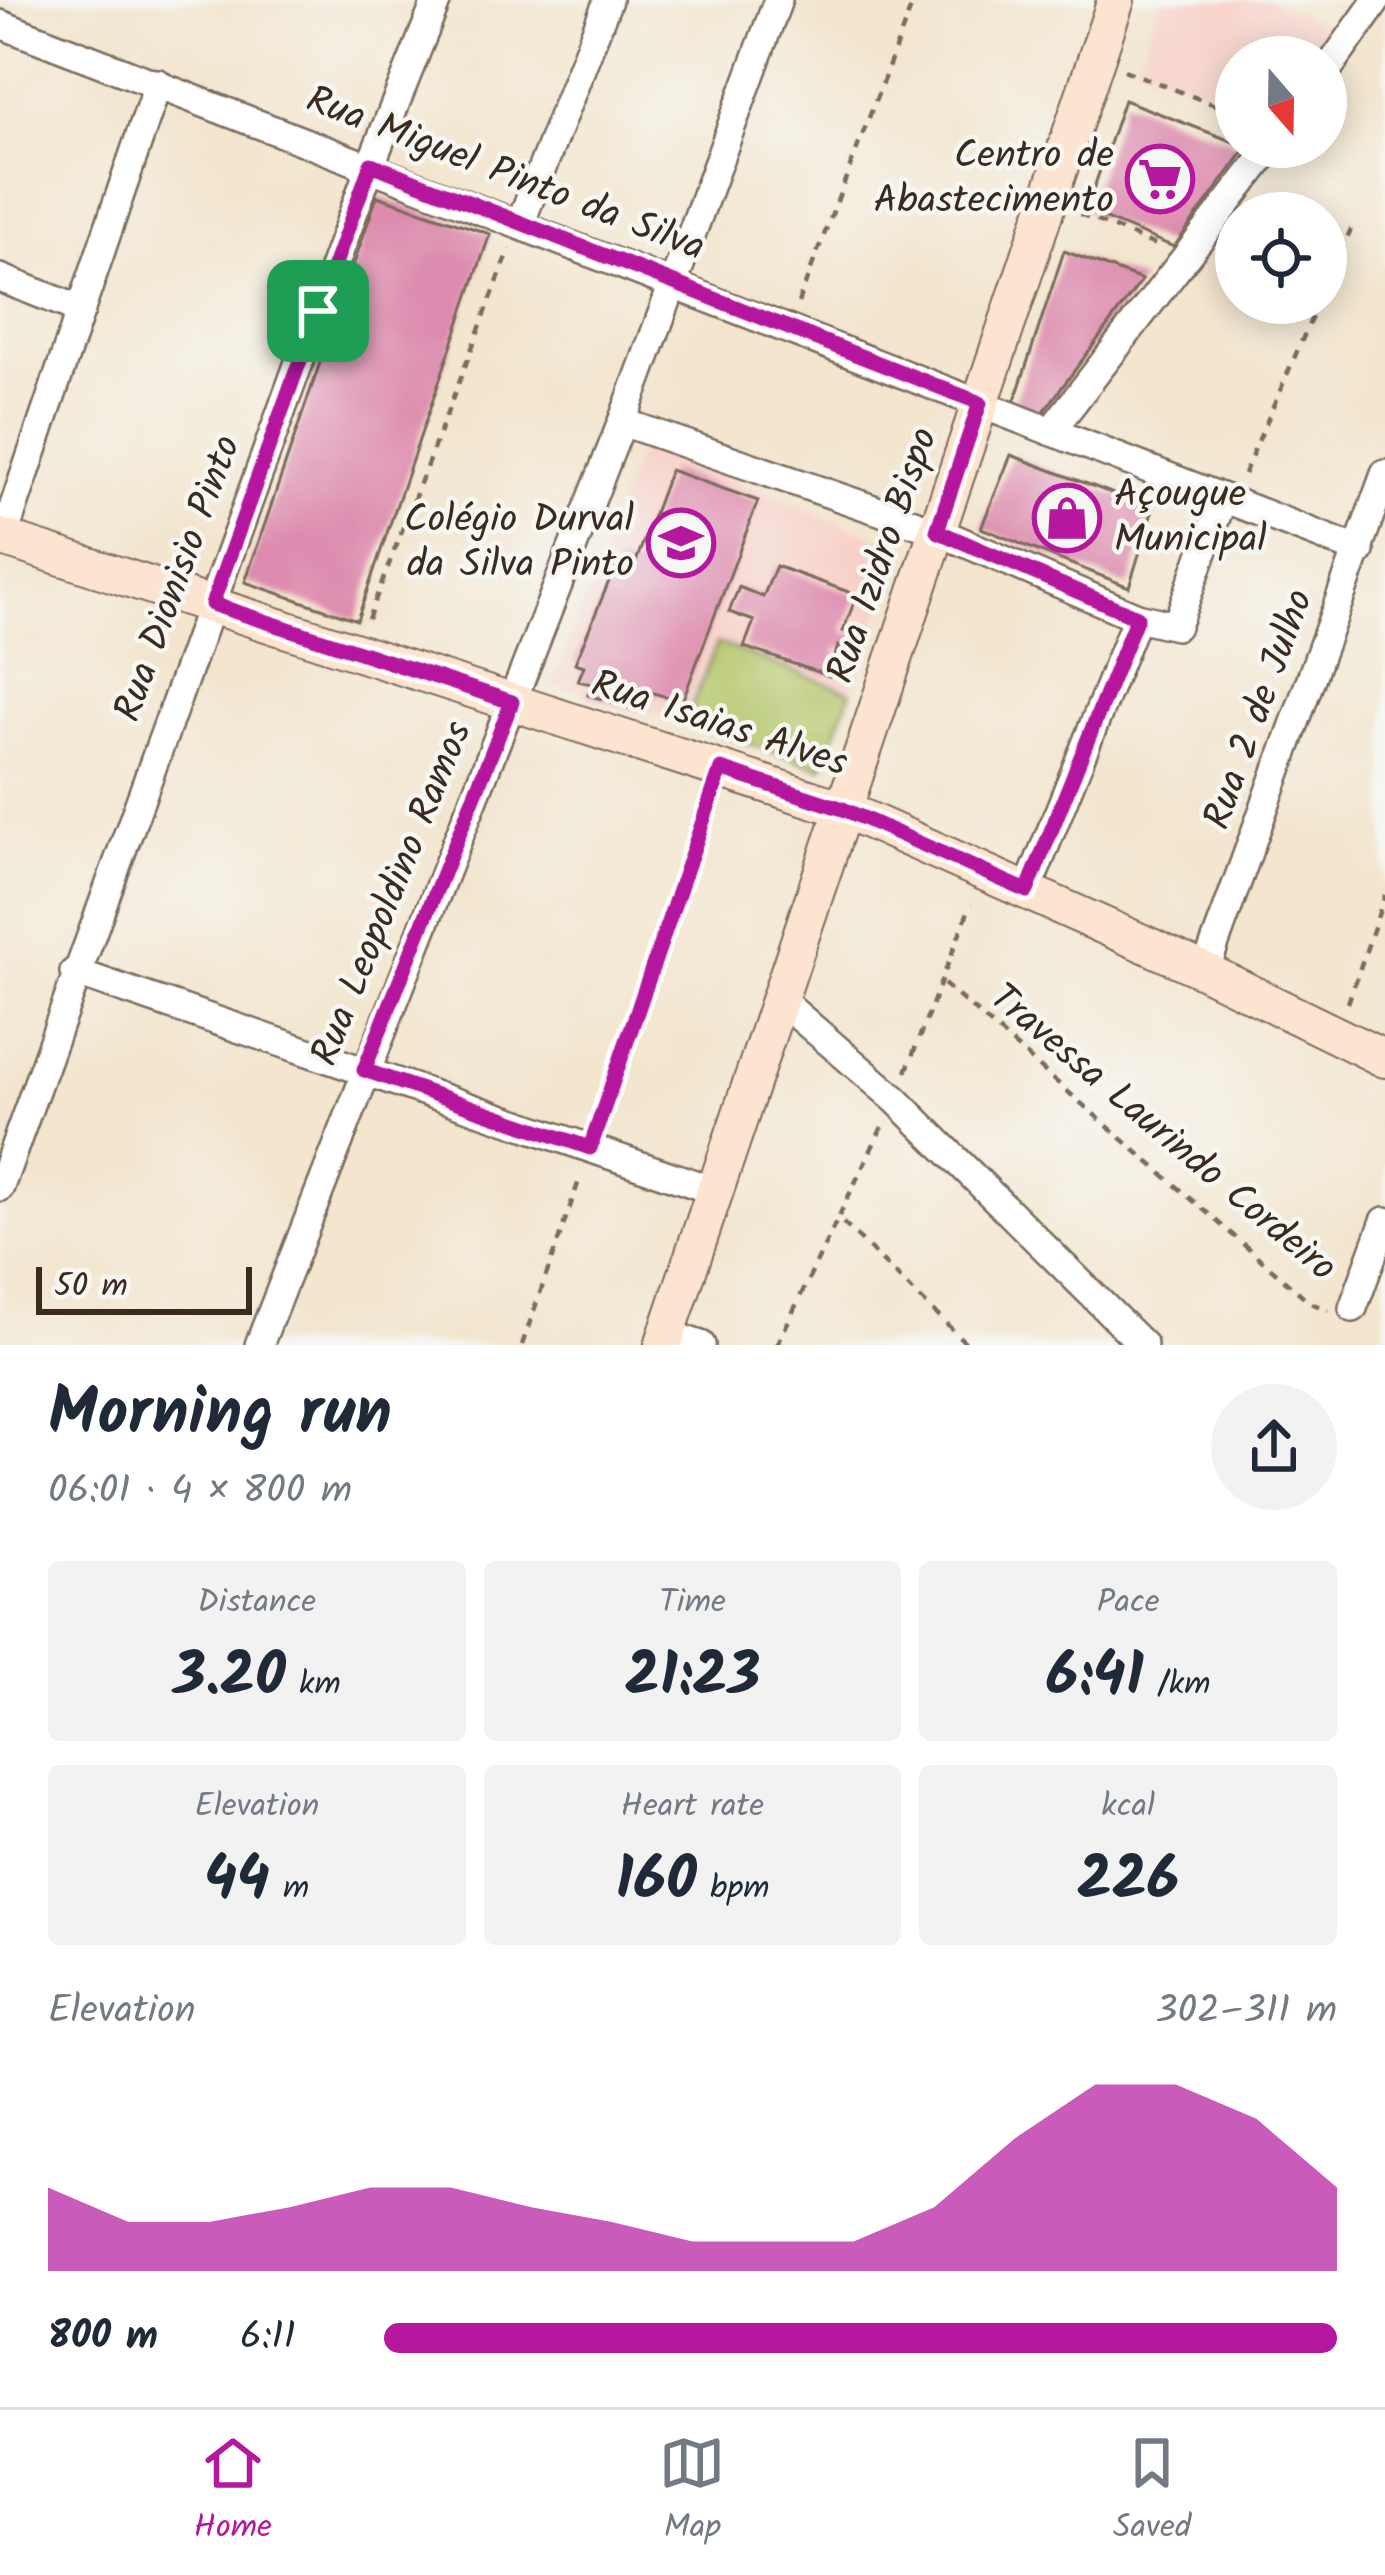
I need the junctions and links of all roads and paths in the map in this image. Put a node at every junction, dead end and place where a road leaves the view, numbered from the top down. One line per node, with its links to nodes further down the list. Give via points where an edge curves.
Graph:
1 (437, 0): 12 (street, Rua Dionisio Pinto)
2 (608, 0): 15 (street)
3 (778, 0): 20 (street, Rua Leopoldino Ramos)
4 (914, 0): 23 (path)
5 (1116, 0): 9 (street, Rua Izidro Bispo)
6 (1377, 0): 8 (street)
7 (0, 24): 10 (street, Rua Miguel Pinto da Silva)
8 (1347, 42)
9 (1097, 60): 11 (path); 14 (street, Rua Izidro Bispo)
10 (158, 83): 12 (street, Rua Miguel Pinto da Silva); 21 (street)
11 (1215, 105)
12 (371, 164): 15 (street, Rua Miguel Pinto da Silva); 32 (street, Rua Dionisio Pinto)
13 (1255, 168): 18 (street)
14 (1051, 202): 18 (path); 24 (street, Rua Izidro Bispo)
15 (520, 224): 20 (street, Rua Miguel Pinto da Silva); 34 (path)
16 (1351, 229): 17 (path)
17 (1347, 238)
18 (1186, 257): 26 (street)
19 (0, 278): 21 (street)
20 (673, 282): 23 (street, Rua Miguel Pinto da Silva); 25 (street, Rua Leopoldino Ramos)
21 (81, 310): 30 (street)
22 (1308, 324): 28 (path)
23 (789, 328): 24 (street, Rua Miguel Pinto da Silva)
24 (980, 403): 26 (street, Rua Miguel Pinto da Silva); 29 (street, Rua Izidro Bispo)
25 (622, 422): 29 (street); 35 (street, Rua Leopoldino Ramos)
26 (1052, 431): 28 (street, Rua Miguel Pinto da Silva)
27 (1385, 474): 31 (street, Rua 2 de Julho)
28 (1228, 500): 31 (street, Rua Miguel Pinto da Silva); 33 (street, via 1176,626)
29 (937, 531): 33 (street); 37 (street, Rua Izidro Bispo)
30 (1, 538): 32 (street, Rua Isaias Alves)
31 (1360, 551): 41 (street, Rua 2 de Julho)
32 (212, 604): 34 (street, Rua Isaias Alves); 42 (street, Rua Dionisio Pinto)
33 (1137, 617): 39 (street)
34 (356, 652): 35 (street, Rua Isaias Alves)
35 (512, 702): 36 (street, Rua Isaias Alves); 47 (street, Rua Leopoldino Ramos)
36 (721, 769): 37 (street, Rua Isaias Alves); 49 (path)
37 (843, 809): 38 (street, Rua Isaias Alves); 44 (street, Rua Izidro Bispo)
38 (983, 870): 39 (street, Rua Isaias Alves); 43 (path)
39 (1027, 891): 41 (street, Rua Isaias Alves)
40 (1385, 895): 45 (path)
41 (1205, 971): 45 (street, Rua Isaias Alves)
42 (74, 972): 47 (street); 50 (street, Rua Dionisio Pinto)
43 (943, 982): 48 (path); 54 (path, Travessa Laurindo Cordeiro, via 1311,1303)
44 (779, 999): 48 (street); 51 (street, Rua Izidro Bispo)
45 (1338, 1037): 46 (street, Rua Isaias Alves)
46 (1385, 1059)
47 (364, 1070): 49 (street); 56 (street, Rua Leopoldino Ramos)
48 (896, 1099): 52 (path); 60 (street)
49 (590, 1148): 51 (street); 57 (path)
50 (0, 1187)
51 (715, 1191): 55 (street, Rua Izidro Bispo)
52 (838, 1218): 58 (path); 59 (path)
53 (1385, 1221): 54 (street)
54 (1342, 1310)
55 (677, 1341)
56 (259, 1345)
57 (522, 1345)
58 (777, 1345)
59 (968, 1345)
60 (1143, 1345)

